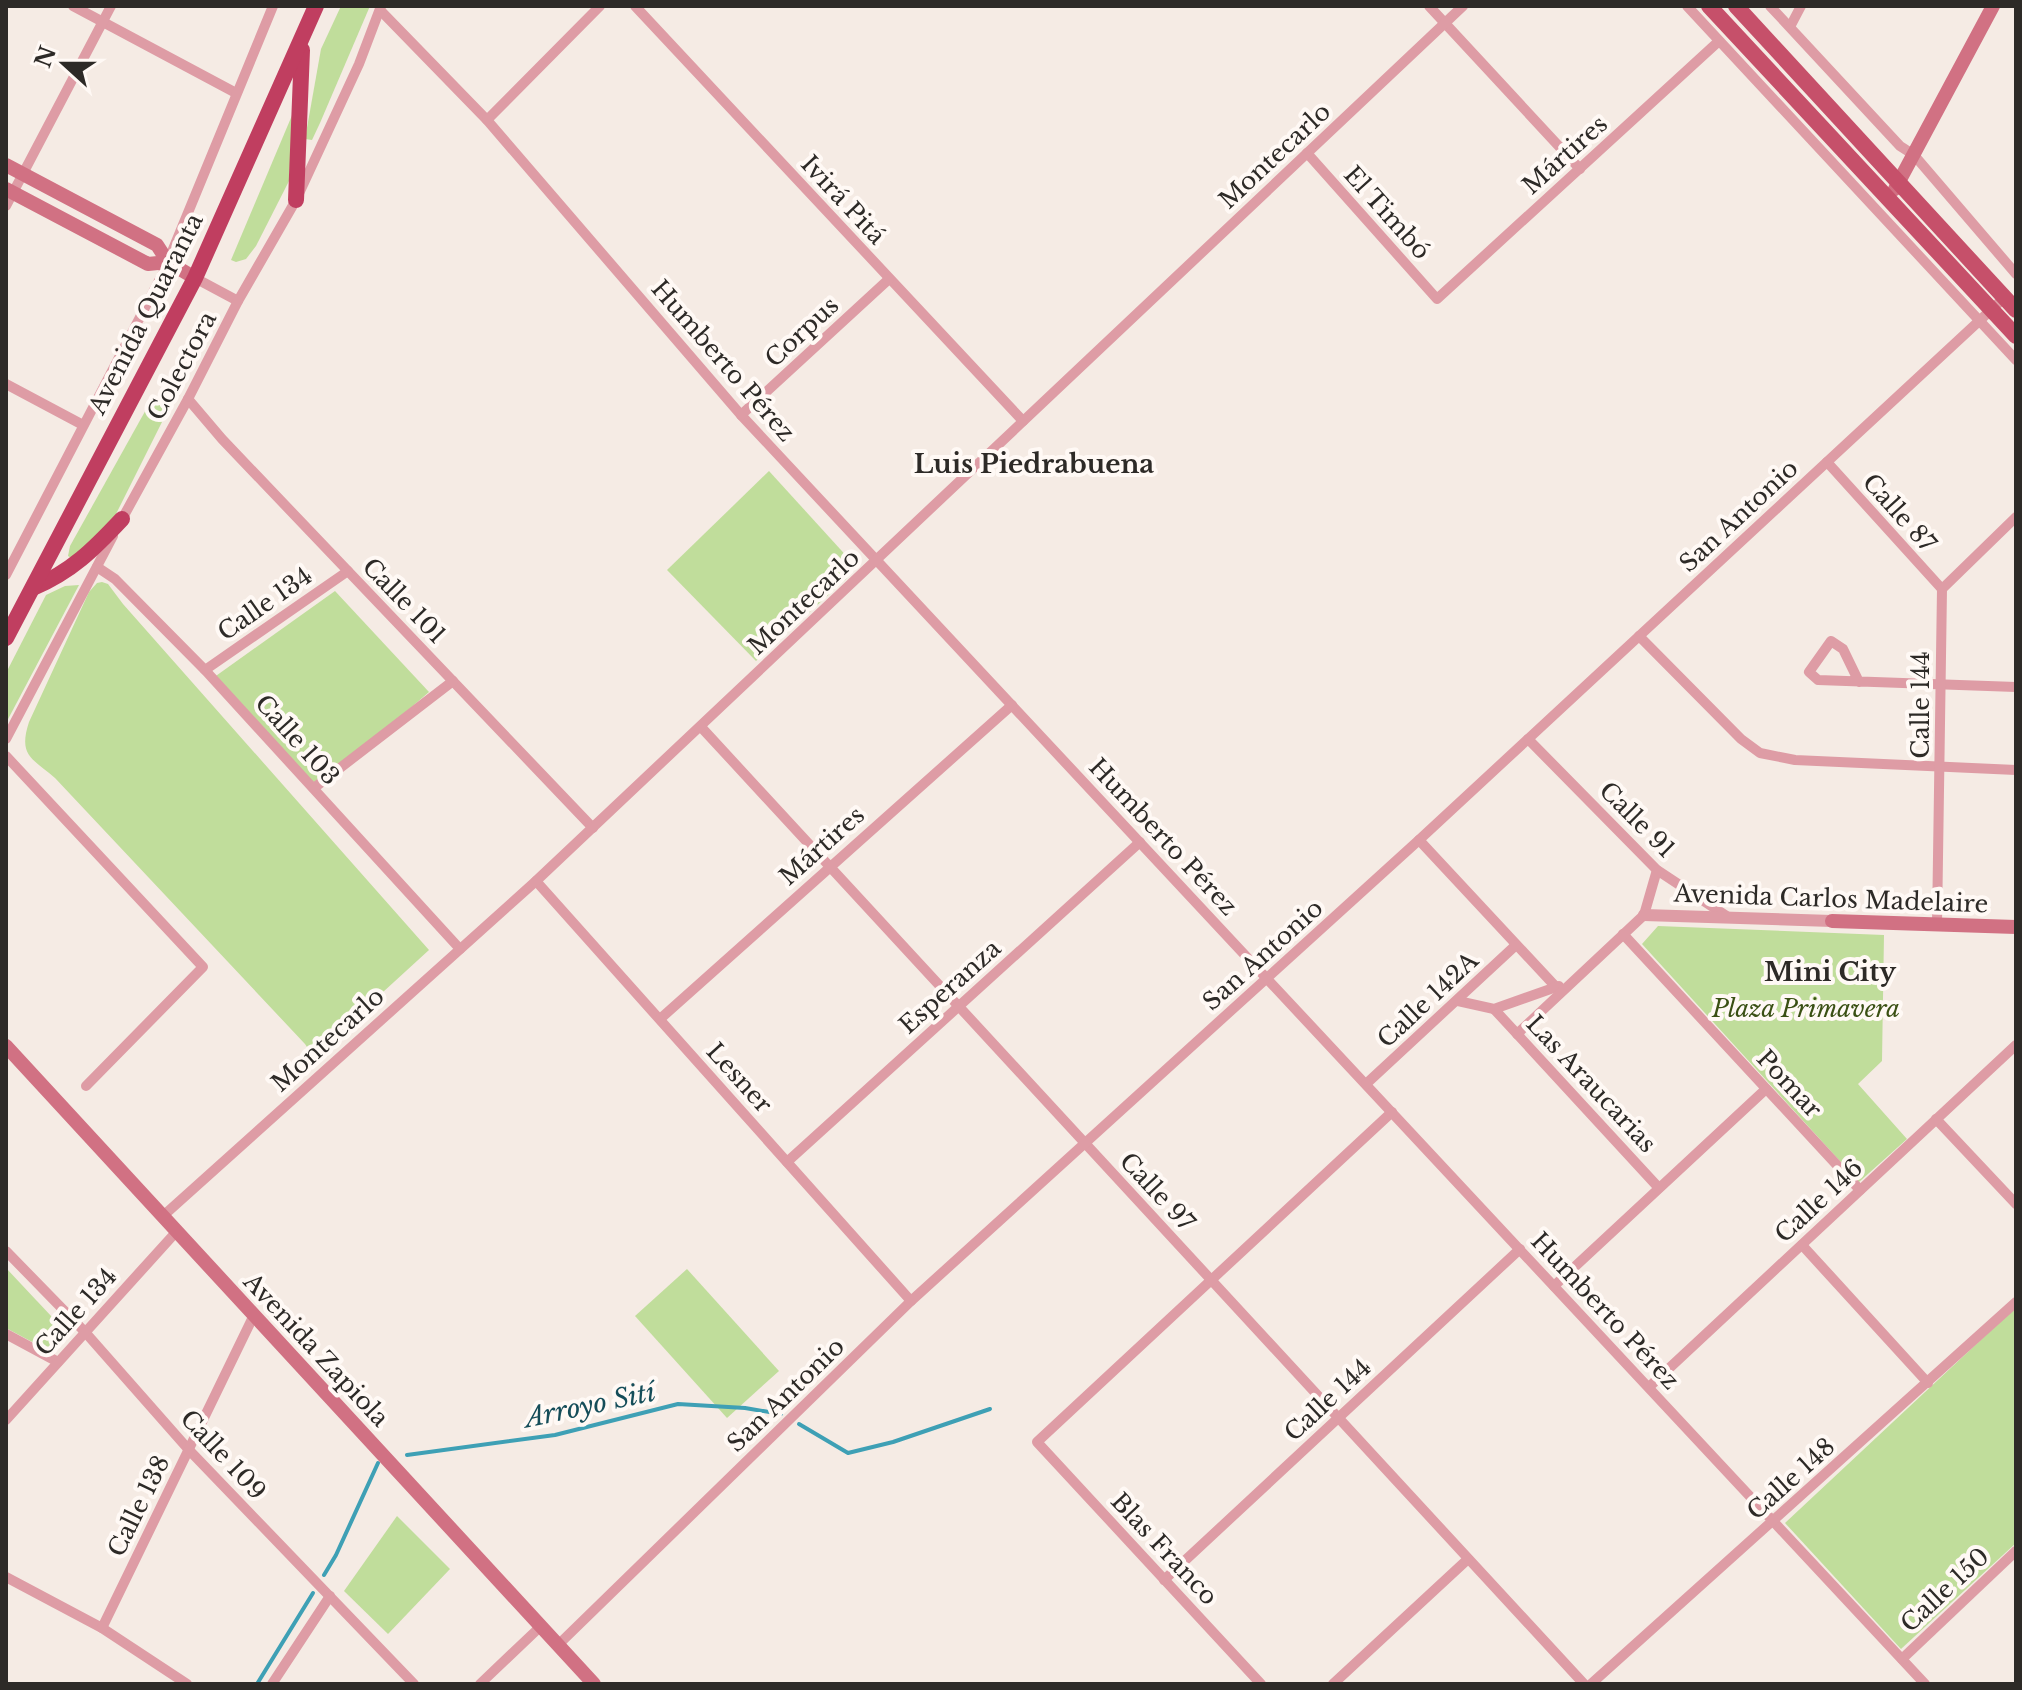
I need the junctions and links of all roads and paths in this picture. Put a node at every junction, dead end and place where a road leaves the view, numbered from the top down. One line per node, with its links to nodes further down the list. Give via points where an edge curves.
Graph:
1 (73, 6): 16 (street)
2 (111, 6): 16 (street)
3 (273, 6): 21 (street)
4 (316, 6): 19 (highway, Avenida Quaranta)
5 (600, 6): 22 (street)
6 (635, 6): 35 (street, Ivirá Pitá)
7 (1429, 6): 17 (street)
8 (1463, 6): 17 (street, Montecarlo)
9 (1687, 6): 20 (street)
10 (1709, 6): 31 (main road)
11 (1736, 6): 28 (main road)
12 (1770, 6): 18 (street)
13 (1801, 6): 18 (street)
14 (1993, 6): 24 (main road)
15 (380, 8): 22 (street, Humberto Pérez); 30 (street, Colectora)
16 (102, 22): 21 (street); 27 (street)
17 (1445, 23): 23 (street, Montecarlo); 26 (street)
18 (1791, 25): 24 (street)
19 (302, 40): 30 (highway); 34 (highway, Avenida Quaranta)
20 (1719, 41): 26 (street, Mártires); 38 (street, via 1893,225)
21 (236, 93): 32 (street)
22 (487, 120): 43 (street, Humberto Pérez)
23 (1307, 153): 36 (street, El Timbó); 44 (street, Montecarlo)
24 (1914, 155): 28 (main road); 33 (street)
25 (6, 165): 27 (main road)
26 (1580, 169): 36 (street, Mártires)
27 (23, 174): 29 (street); 32 (main road, via 157,245)
28 (1899, 182): 31 (main road); 38 (main road)
29 (8, 196): 32 (main road, via 148,264)
30 (296, 200): 37 (street, Colectora)
31 (1889, 201): 38 (main road)
32 (168, 262): 34 (main road); 45 (street)
33 (2016, 274)
34 (195, 278): 37 (street); 53 (highway, Avenida Quaranta)
35 (889, 279): 43 (street, Corpus); 44 (street, Ivirá Pitá)
36 (1437, 299)
37 (238, 301): 42 (street, Colectora)
38 (1998, 308): 39 (main road); 40 (street); 46 (street, San Antonio)
39 (2016, 336)
40 (2016, 360)
41 (6, 384): 45 (street)
42 (188, 399): 48 (street, Colectora); 51 (street, Calle 101)
43 (741, 415): 49 (street, Humberto Pérez)
44 (1023, 421): 49 (street, Montecarlo)
45 (83, 425): 52 (street)
46 (1827, 462): 54 (street, Calle 87); 56 (street, San Antonio)
47 (2016, 517): 54 (street)
48 (122, 519): 50 (street, Colectora); 53 (highway, via 82,561)
49 (877, 560): 62 (street, Humberto Pérez); 63 (street, Montecarlo)
50 (97, 567): 57 (street, Calle 103); 64 (street, Colectora)
51 (348, 571): 57 (street, Calle 134); 58 (street, Calle 101)
52 (6, 575)
53 (33, 588): 55 (highway, Avenida Quaranta)
54 (1942, 589): 60 (street, Calle 144)
55 (8, 630)
56 (1639, 636): 65 (street, San Antonio); 67 (street, via 1760,753 1795,760)
57 (205, 670): 69 (street, Calle 103)
58 (453, 681): 69 (street); 70 (street, Calle 101)
59 (1859, 682): 59 (street, via 1843,649 1831,641 1809,672 1818,680); 60 (street)
60 (1941, 684): 61 (street); 67 (street, Calle 144)
61 (2016, 687)
62 (1012, 705): 72 (street, Humberto Pérez); 73 (street, Mártires)
63 (701, 727): 70 (street, Montecarlo); 73 (street, Calle 97)
64 (6, 739)
65 (1528, 739): 71 (street, San Antonio); 74 (street, Calle 91)
66 (6, 756): 95 (street, via 203,967)
67 (1941, 768): 68 (street); 79 (street, Calle 144)
68 (2016, 770)
69 (314, 788): 83 (street, Calle 103)
70 (593, 828): 75 (street, Montecarlo)
71 (1419, 840): 82 (street, Las Araucarias); 84 (street, San Antonio)
72 (1140, 842): 84 (street, Humberto Pérez); 88 (street, Esperanza)
73 (829, 866): 88 (street, Calle 97); 90 (street, Mártires)
74 (1657, 870): 76 (street); 77 (street, Calle 91)
75 (536, 881): 83 (street, Montecarlo); 90 (street, Lesner)
76 (1644, 915): 77 (street, Avenida Carlos Madelaire); 81 (street)
77 (1728, 917): 78 (street, Avenida Carlos Madelaire)
78 (1832, 921): 79 (main road, Avenida Carlos Madelaire)
79 (1937, 924): 80 (main road, Avenida Carlos Madelaire)
80 (2016, 927)
81 (1623, 934): 85 (street); 96 (street, Pomar)
82 (1516, 945): 86 (street, Las Araucarias); 87 (street, Calle 142A)
83 (460, 949): 104 (street, Montecarlo)
84 (1267, 979): 94 (street, Humberto Pérez); 99 (street, San Antonio)
85 (1574, 980): 86 (street); 91 (street)
86 (1556, 987): 89 (street)
87 (1458, 1001): 89 (street); 94 (street, Calle 142A)
88 (958, 1006): 99 (street, Calle 97); 100 (street, Esperanza)
89 (1494, 1009): 91 (street, Las Araucarias)
90 (660, 1019): 100 (street, Lesner)
91 (1517, 1034): 101 (street, Las Araucarias)
92 (2016, 1045): 98 (street, Calle 146)
93 (6, 1046): 104 (main road, Avenida Zapiola)
94 (1366, 1084): 97 (street, Humberto Pérez)
95 (86, 1086)
96 (1766, 1089): 101 (street); 102 (street, Pomar)
97 (1392, 1112): 107 (street, Humberto Pérez); 109 (street)
98 (1936, 1119): 102 (street, Calle 146); 103 (street)
99 (1083, 1142): 109 (street, Calle 97); 111 (street, San Antonio)
100 (787, 1162): 111 (street, Lesner)
101 (1658, 1187): 110 (street)
102 (1860, 1190): 106 (street, Calle 146)
103 (2016, 1204)
104 (163, 1216): 105 (main road, Avenida Zapiola)
105 (177, 1231): 113 (main road, Avenida Zapiola); 116 (street, Calle 134)
106 (1802, 1245): 119 (street); 120 (street, Calle 146)
107 (1520, 1249): 110 (street, Humberto Pérez); 121 (street, Calle 144)
108 (6, 1251): 116 (street, Calle 109)
109 (1211, 1280): 121 (street, Calle 97); 128 (street, Blas Franco, via 1037,1442)
110 (1554, 1286): 120 (street, Humberto Pérez)
111 (911, 1301): 132 (street, San Antonio)
112 (2016, 1302): 114 (street, Calle 148)
113 (254, 1315): 123 (street, Calle 138); 130 (main road, Avenida Zapiola)
114 (2000, 1316): 115 (street); 119 (street, Calle 148)
115 (2016, 1319)
116 (85, 1332): 118 (street, Calle 134); 123 (street, Calle 109)
117 (6, 1334): 118 (street)
118 (58, 1362): 122 (street, Calle 134)
119 (1928, 1383): 124 (street, Calle 148)
120 (1649, 1387): 124 (street, Humberto Pérez)
121 (1338, 1418): 126 (street, Calle 97); 128 (street, Calle 144)
122 (6, 1420)
123 (189, 1450): 129 (street, Calle 109); 131 (street, Calle 138)
124 (1774, 1522): 133 (street, Humberto Pérez); 142 (street, Calle 148)
125 (2016, 1551): 133 (street, Calle 150)
126 (1468, 1559): 140 (street); 141 (street, Calle 97)
127 (6, 1577): 131 (street)
128 (1164, 1580): 139 (street, Blas Franco)
129 (330, 1596): 135 (street); 136 (street, Calle 109)
130 (541, 1626): 132 (main road, Avenida Zapiola); 137 (street)
131 (102, 1628): 134 (street)
132 (558, 1645): 138 (main road, Avenida Zapiola)
133 (1902, 1659): 143 (street, Humberto Pérez)
134 (187, 1684)
135 (272, 1684)
136 (414, 1684)
137 (480, 1684)
138 (594, 1684)
139 (1261, 1684)
140 (1333, 1684)
141 (1584, 1684)
142 (1591, 1684)
143 (1925, 1684)

